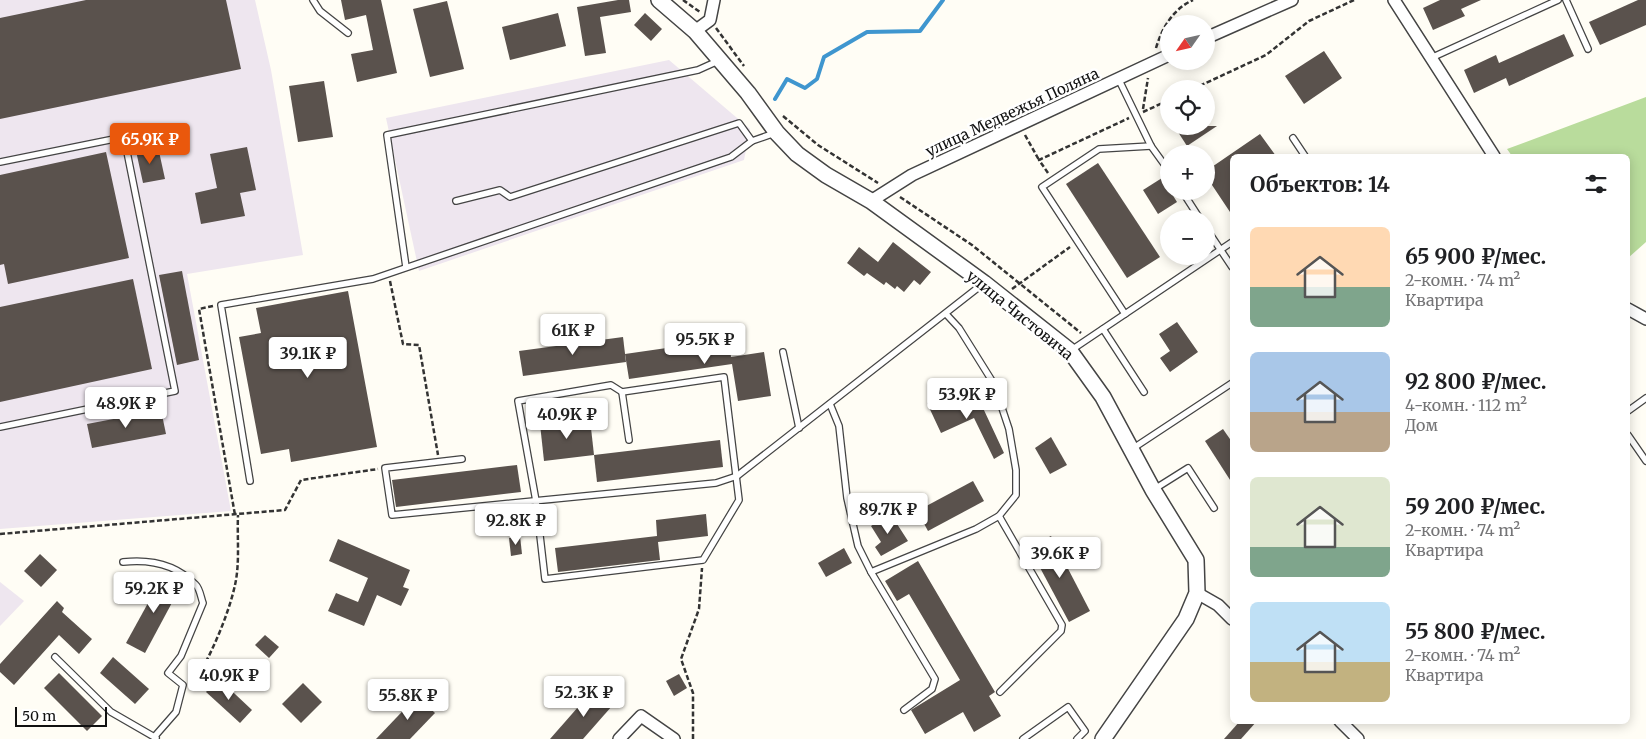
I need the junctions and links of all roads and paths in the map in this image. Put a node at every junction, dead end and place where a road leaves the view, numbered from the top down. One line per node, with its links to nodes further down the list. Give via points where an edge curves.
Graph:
1 (313, 0): 12 (lane, via 320,11)
2 (659, 0): 11 (street, улица Чистовича)
3 (684, 0): 10 (path)
4 (714, 0): 10 (street)
5 (1292, 0): 13 (street)
6 (1354, 0): 20 (path, via 1309,21 1266,56)
7 (1394, 0): 15 (street)
8 (1566, 0): 14 (lane)
9 (1555, 1): 15 (lane)
10 (710, 20): 11 (street); 18 (path)
11 (695, 31): 17 (street, улица Чистовича)
12 (348, 33)
13 (1215, 34)
14 (1588, 49)
15 (1431, 58): 29 (street)
16 (1160, 59): 19 (street, улица Медвежья Поляна)
17 (720, 60): 24 (street, улица Чистовича); 42 (lane, via 698,70 387,136)
18 (750, 74)
19 (1118, 78): 23 (street, улица Медвежья Поляна); 27 (lane)
20 (1213, 80)
21 (1160, 104): 31 (path)
22 (778, 112): 34 (path, via 818,145)
23 (1019, 125): 31 (path); 34 (street, улица Медвежья Поляна)
24 (777, 133): 26 (lane); 36 (street, улица Чистовича, via 797,154 826,175)
25 (1293, 138): 28 (lane)
26 (752, 141): 35 (lane, via 739,123 510,197 500,190); 42 (lane, via 731,157)
27 (1152, 146): 30 (lane); 33 (lane, via 1099,149)
28 (1304, 154)
29 (1493, 154)
30 (1160, 158)
31 (1039, 160): 33 (path)
32 (0, 162): 62 (lane, via 124,137 175,392)
33 (1052, 180): 38 (lane, via 1042,187)
34 (889, 189): 36 (street, улица Медвежья Поляна); 45 (path, via 972,245)
35 (456, 201)
36 (871, 201): 44 (street, улица Чистовича)
37 (1215, 240): 40 (lane)
38 (1078, 242): 45 (path); 50 (lane)
39 (1230, 244): 40 (lane)
40 (1222, 250): 41 (lane); 50 (lane)
41 (1230, 264)
42 (406, 267): 43 (lane)
43 (388, 273): 47 (lane, via 373,279); 68 (path, via 403,344 419,345)
44 (984, 283): 46 (street, улица Чистовича); 49 (lane)
45 (1018, 283): 46 (path); 53 (path)
46 (1003, 298): 55 (street, улица Чистовича)
47 (221, 305): 72 (lane); 76 (path, via 199,309)
48 (1630, 310): 51 (street)
49 (946, 314): 60 (lane); 77 (lane, via 959,328 990,377 1009,429 1016,470 1016,495)
50 (1125, 314): 52 (lane)
51 (1646, 319)
52 (1103, 330): 53 (lane); 58 (lane)
53 (1088, 339): 55 (lane)
54 (783, 352): 63 (lane)
55 (1070, 352): 66 (street, улица Чистовича, via 1103,397)
56 (1230, 383): 66 (lane)
57 (622, 392): 65 (lane); 71 (lane, via 724,377); 74 (lane, via 611,385 518,401)
58 (1144, 392)
59 (1646, 398): 61 (lane)
60 (830, 404): 63 (lane); 81 (lane, via 839,426 847,498 858,546)
61 (1630, 410)
62 (0, 427)
63 (798, 428): 71 (lane)
64 (1630, 438): 69 (lane)
65 (629, 440)
66 (1132, 450): 73 (street, улица Чистовича)
67 (462, 459): 68 (lane)
68 (439, 461): 70 (lane)
69 (1646, 461)
70 (385, 468): 74 (lane, via 392,515); 76 (path, via 301,480 285,510)
71 (737, 476): 74 (lane, via 716,483); 79 (lane, via 739,500)
72 (250, 482)
73 (1154, 490): 75 (lane, via 1188,468); 82 (street, улица Чистовича, via 1196,560)
74 (536, 501): 79 (lane, via 545,579)
75 (1214, 508)
76 (236, 515): 78 (path); 87 (path, via 235,584 202,671)
77 (999, 516): 81 (lane, via 976,529); 85 (lane, via 1062,625 1061,630)
78 (0, 534)
79 (703, 560): 92 (path, via 699,609 681,659 693,693)
80 (123, 562): 87 (lane, via 143,560 170,566 197,586 203,603 180,656 168,673 183,686)
81 (871, 572): 86 (lane, via 935,680 932,689)
82 (1197, 594): 83 (street, via 1218,605); 95 (street, улица Чистовича, via 1186,619)
83 (1230, 618)
84 (55, 657): 89 (lane, via 111,712)
85 (1000, 692)
86 (904, 710)
87 (176, 712): 89 (lane)
88 (1343, 724): 96 (street)
89 (156, 738)
90 (619, 739): 91 (street, via 641,716)
91 (674, 739)
92 (693, 739)
93 (1023, 739): 94 (lane, via 1068,707 1084,731)
94 (1077, 739)
95 (1103, 739)
96 (1358, 739)

